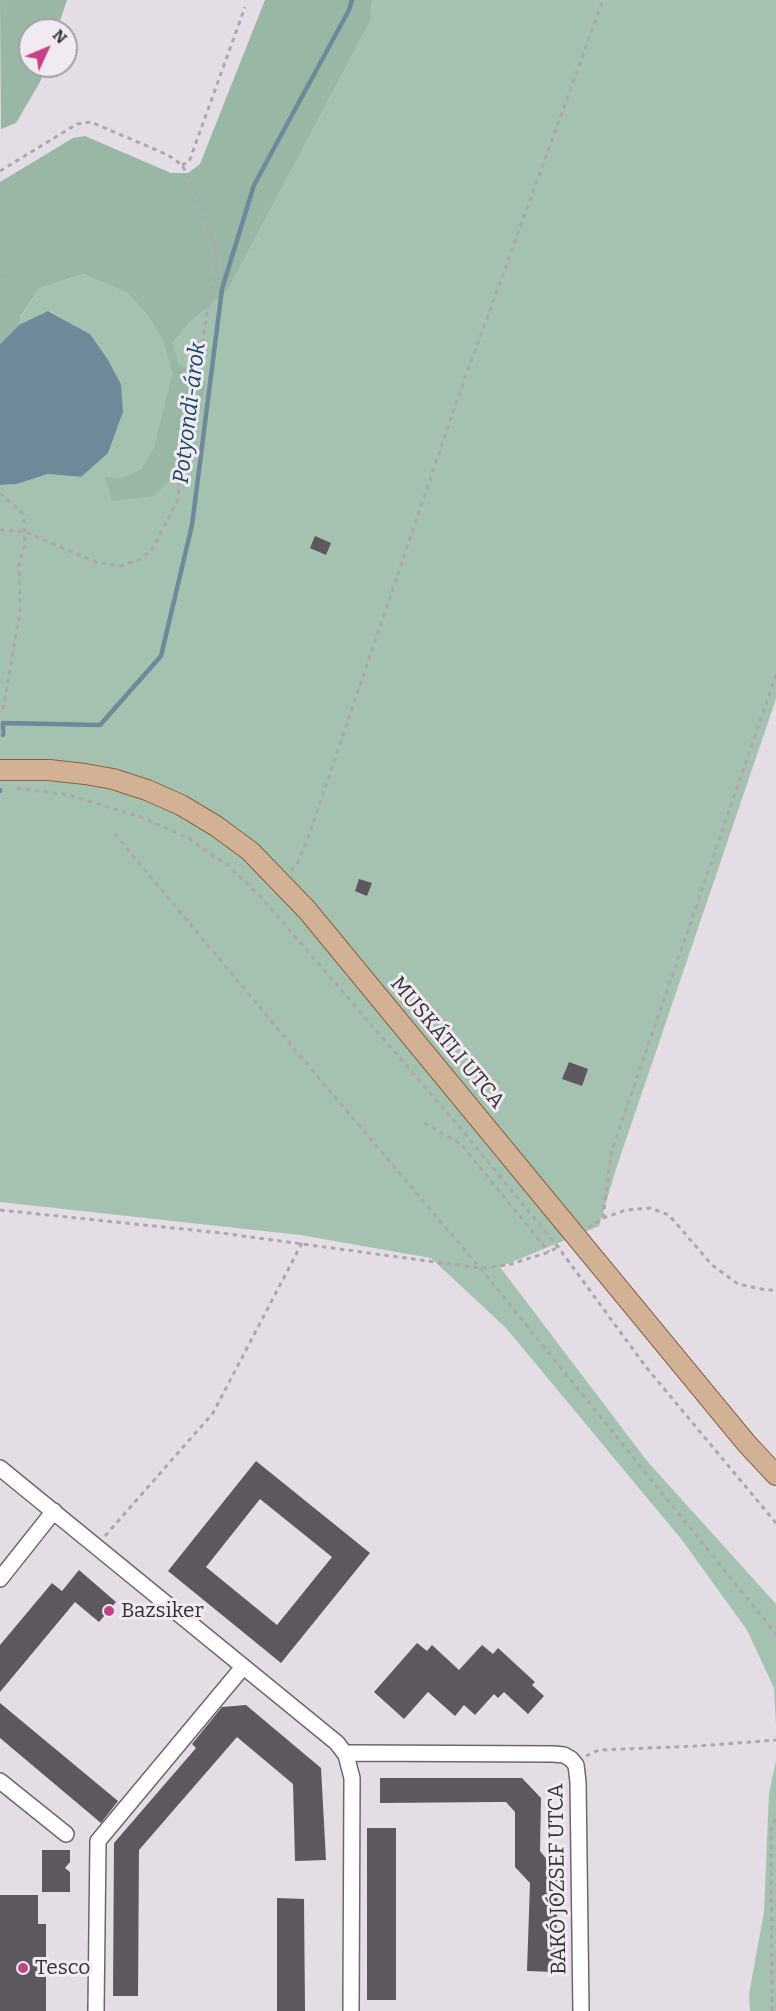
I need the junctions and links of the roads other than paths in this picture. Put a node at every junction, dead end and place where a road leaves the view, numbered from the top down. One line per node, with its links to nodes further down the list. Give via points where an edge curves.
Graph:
1 (0, 770): 3 (main road, MUSKÁTLI UTCA, via 85,774 147,790 181,805 250,851 351,964)
2 (0, 1467): 4 (street)
3 (776, 1475)
4 (54, 1511): 5 (street); 6 (street)
5 (0, 1579)
6 (243, 1667): 7 (street, via 338,1743); 10 (street, via 98,1841)
7 (346, 1755): 11 (street, via 352,1778); 12 (street, BAKÓ JÓZSEF UTCA, via 553,1754 571,1759 576,1765 578,1782)
8 (0, 1780): 9 (street)
9 (66, 1834)
10 (96, 2011)
11 (351, 2011)
12 (581, 2011)

